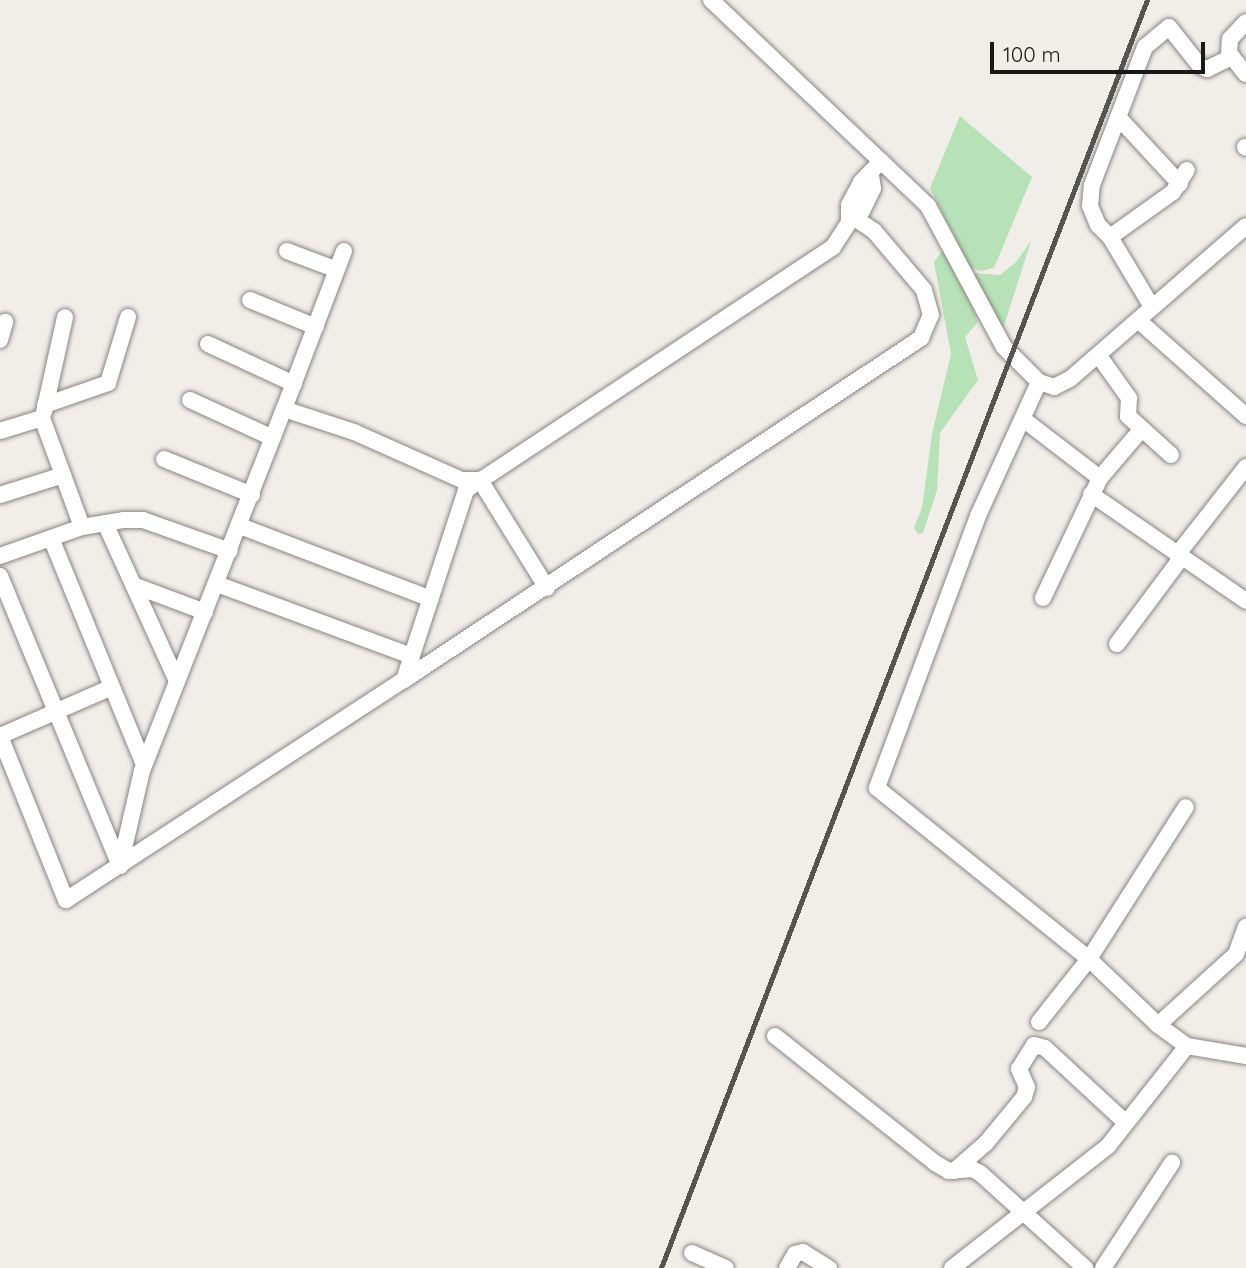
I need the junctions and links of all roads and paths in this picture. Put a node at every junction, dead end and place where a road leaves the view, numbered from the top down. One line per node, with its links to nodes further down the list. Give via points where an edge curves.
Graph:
1 (711, 0): 6 (street)
2 (1246, 22): 3 (street, via 1230,39)
3 (1229, 56): 4 (street); 5 (street, via 1204,68 1179,35 1163,28 1145,47)
4 (1246, 74)
5 (1118, 117): 9 (street, via 1090,206 1098,225); 9 (street, via 1183,177)
6 (881, 161): 7 (street, via 862,181 849,205); 23 (street, via 908,183 940,222 974,298 1004,347)
7 (852, 216): 38 (street, via 833,247); 52 (street, via 874,231 924,290 930,316 921,338)
8 (1246, 226): 14 (street)
9 (1110, 237): 14 (street)
10 (287, 251): 12 (street)
11 (344, 251): 12 (street)
12 (337, 270): 19 (street)
13 (250, 300): 19 (street)
14 (1152, 307): 18 (street)
15 (65, 317): 27 (street)
16 (128, 317): 27 (street, via 108,383)
17 (5, 321): 20 (street)
18 (1139, 321): 22 (street); 28 (street)
19 (316, 327): 24 (street)
20 (0, 340)
21 (208, 344): 24 (street)
22 (1099, 356): 23 (street, via 1055,387); 31 (street, via 1127,393 1126,414)
23 (1039, 383): 29 (street)
24 (294, 384): 26 (street)
25 (190, 400): 32 (street)
26 (284, 409): 32 (street); 38 (street, via 354,432 462,480)
27 (44, 411): 30 (street); 36 (street)
28 (1246, 416)
29 (1023, 419): 37 (street); 68 (street, via 978,516 877,786)
30 (0, 431)
31 (1140, 431): 33 (street); 37 (street)
32 (273, 438): 41 (street)
33 (1171, 455)
34 (164, 459): 41 (street)
35 (1246, 467): 48 (street)
36 (63, 475): 40 (street); 44 (street)
37 (1100, 478): 39 (street)
38 (480, 480): 52 (street); 54 (street, via 461,498)
39 (1091, 494): 48 (street); 53 (street)
40 (0, 495)
41 (252, 495): 43 (street)
42 (105, 523): 44 (street); 46 (street, via 143,520); 51 (street)
43 (240, 526): 46 (street); 54 (street)
44 (82, 527): 45 (street)
45 (51, 538): 47 (street); 61 (street)
46 (230, 551): 50 (street)
47 (0, 556)
48 (1179, 556): 55 (street); 57 (street)
49 (0, 576): 62 (street)
50 (217, 584): 56 (street); 58 (street)
51 (133, 585): 56 (street); 60 (street)
52 (547, 588): 59 (street)
53 (1043, 598)
54 (431, 599): 58 (street)
55 (1246, 601)
56 (205, 612): 60 (street)
57 (1117, 644)
58 (412, 656): 59 (street)
59 (404, 680): 66 (street)
60 (177, 681): 64 (street)
61 (113, 687): 62 (street); 64 (street)
62 (56, 712): 63 (street); 66 (street)
63 (0, 736): 66 (street, via 69,908)
64 (144, 765): 66 (street)
65 (1186, 807): 68 (street)
66 (120, 866)
67 (1246, 927): 70 (street, via 1236,954)
68 (1089, 959): 69 (street); 70 (street)
69 (1039, 1023)
70 (1158, 1025): 72 (street)
71 (775, 1036): 76 (street, via 935,1163)
72 (1187, 1046): 73 (street); 74 (street)
73 (1246, 1056)
74 (1126, 1123): 76 (street, via 1045,1048 1034,1045 1019,1069 1027,1087 1024,1097 986,1143); 77 (street, via 1097,1157)
75 (1172, 1163): 84 (street)
76 (954, 1171): 77 (street, via 980,1173)
77 (1022, 1209): 82 (street); 83 (street)
78 (692, 1253): 79 (street)
79 (726, 1268)
80 (787, 1268): 81 (street, via 796,1254 803,1252)
81 (828, 1268)
82 (951, 1268)
83 (1085, 1268)
84 (1103, 1268)

